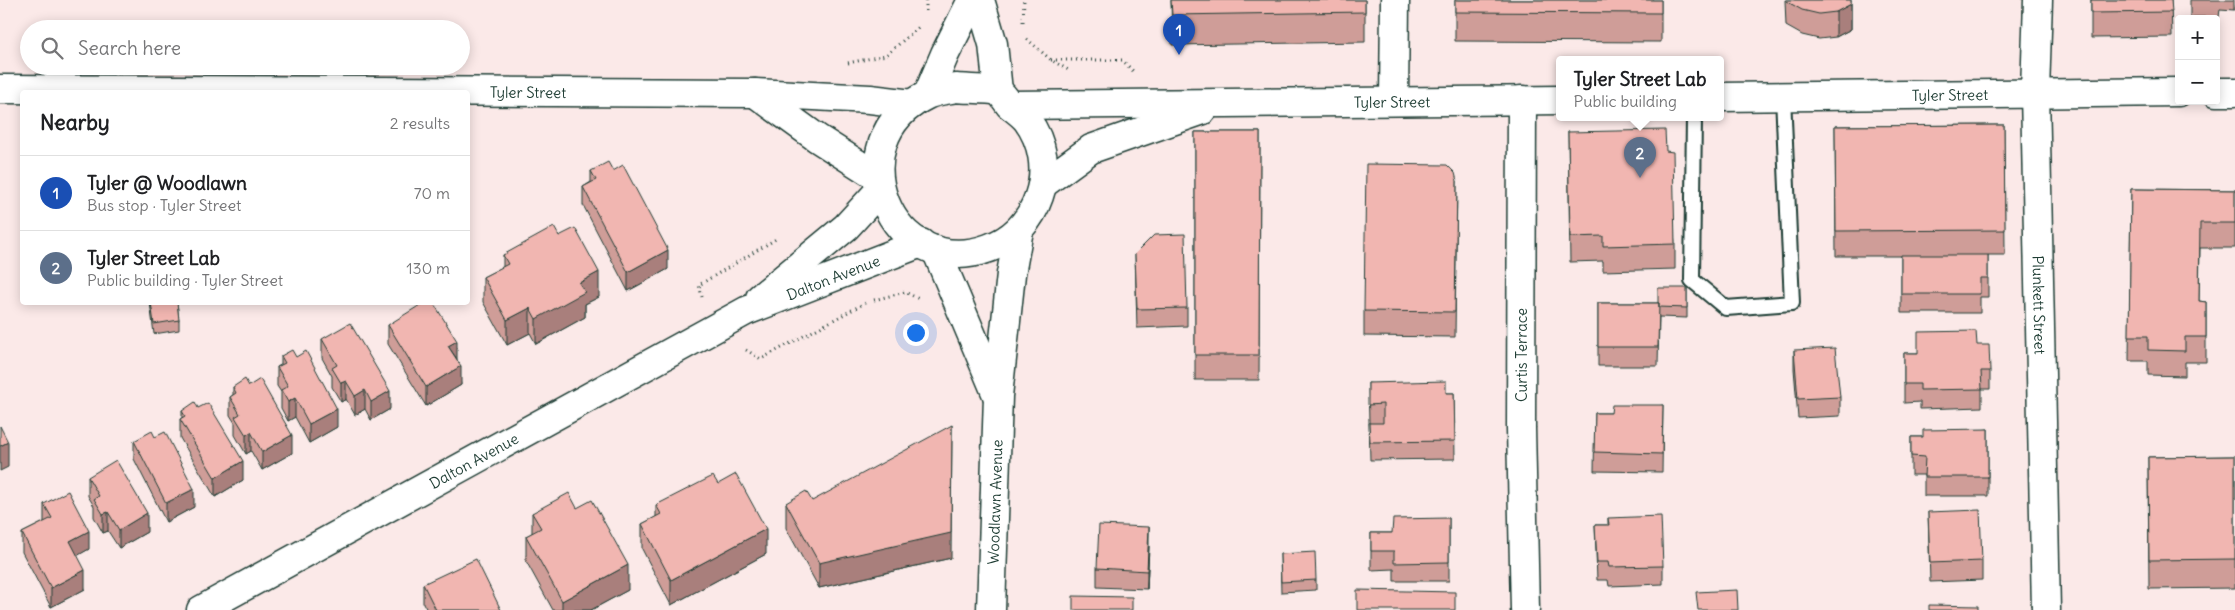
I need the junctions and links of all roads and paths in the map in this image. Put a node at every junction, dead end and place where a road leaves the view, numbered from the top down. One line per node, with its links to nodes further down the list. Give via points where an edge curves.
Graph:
1 (926, 0): 9 (path, via 926,22 886,55)
2 (972, 0): 22 (street)
3 (980, 0): 21 (street)
4 (1024, 0): 7 (path)
5 (1395, 0): 25 (street)
6 (2038, 0): 14 (street, Plunkett Street)
7 (1023, 26)
8 (1023, 35): 10 (path, via 1051,60)
9 (847, 63)
10 (1075, 73)
11 (0, 89): 12 (street, Tyler Street)
12 (189, 90)
13 (470, 91): 18 (street, Tyler Street)
14 (2035, 92): 15 (street, Tyler Street); 19 (street, Tyler Street); 40 (street, Plunkett Street)
15 (2175, 92)
16 (2220, 92): 17 (street)
17 (2235, 92)
18 (755, 93): 22 (street, Tyler Street); 28 (street)
19 (1783, 96): 20 (street, Tyler Street); 27 (lane, via 1792,303 1726,308 1692,280)
20 (1724, 97)
21 (1004, 98): 22 (street, via 956,88); 26 (street, Tyler Street, via 1075,106); 29 (street, via 1026,119 1038,139 1044,161)
22 (920, 99): 28 (street, via 892,125 881,150)
23 (1522, 100): 24 (street, Tyler Street); 25 (street, Tyler Street); 39 (street, Curtis Terrace, via 1521,428)
24 (1556, 100)
25 (1394, 101): 26 (street, Tyler Street)
26 (1225, 102): 29 (street, Tyler Street, via 1091,150)
27 (1694, 121)
28 (879, 184): 32 (street, via 893,218 902,230); 34 (street, Dalton Avenue, via 846,227)
29 (1043, 184): 30 (street, via 1035,209)
30 (1019, 230): 32 (street, via 1001,244 980,251 958,254); 36 (street, Woodlawn Avenue)
31 (780, 237): 35 (path, via 699,285)
32 (928, 247): 34 (street, Dalton Avenue); 36 (street, Woodlawn Avenue)
33 (922, 301): 35 (path, via 905,292 870,300 761,359)
34 (746, 311): 35 (street, Dalton Avenue)
35 (712, 330): 37 (street, Dalton Avenue)
36 (998, 396): 38 (street, Woodlawn Avenue)
37 (201, 610)
38 (991, 610)
39 (1525, 610)
40 (2046, 610)

